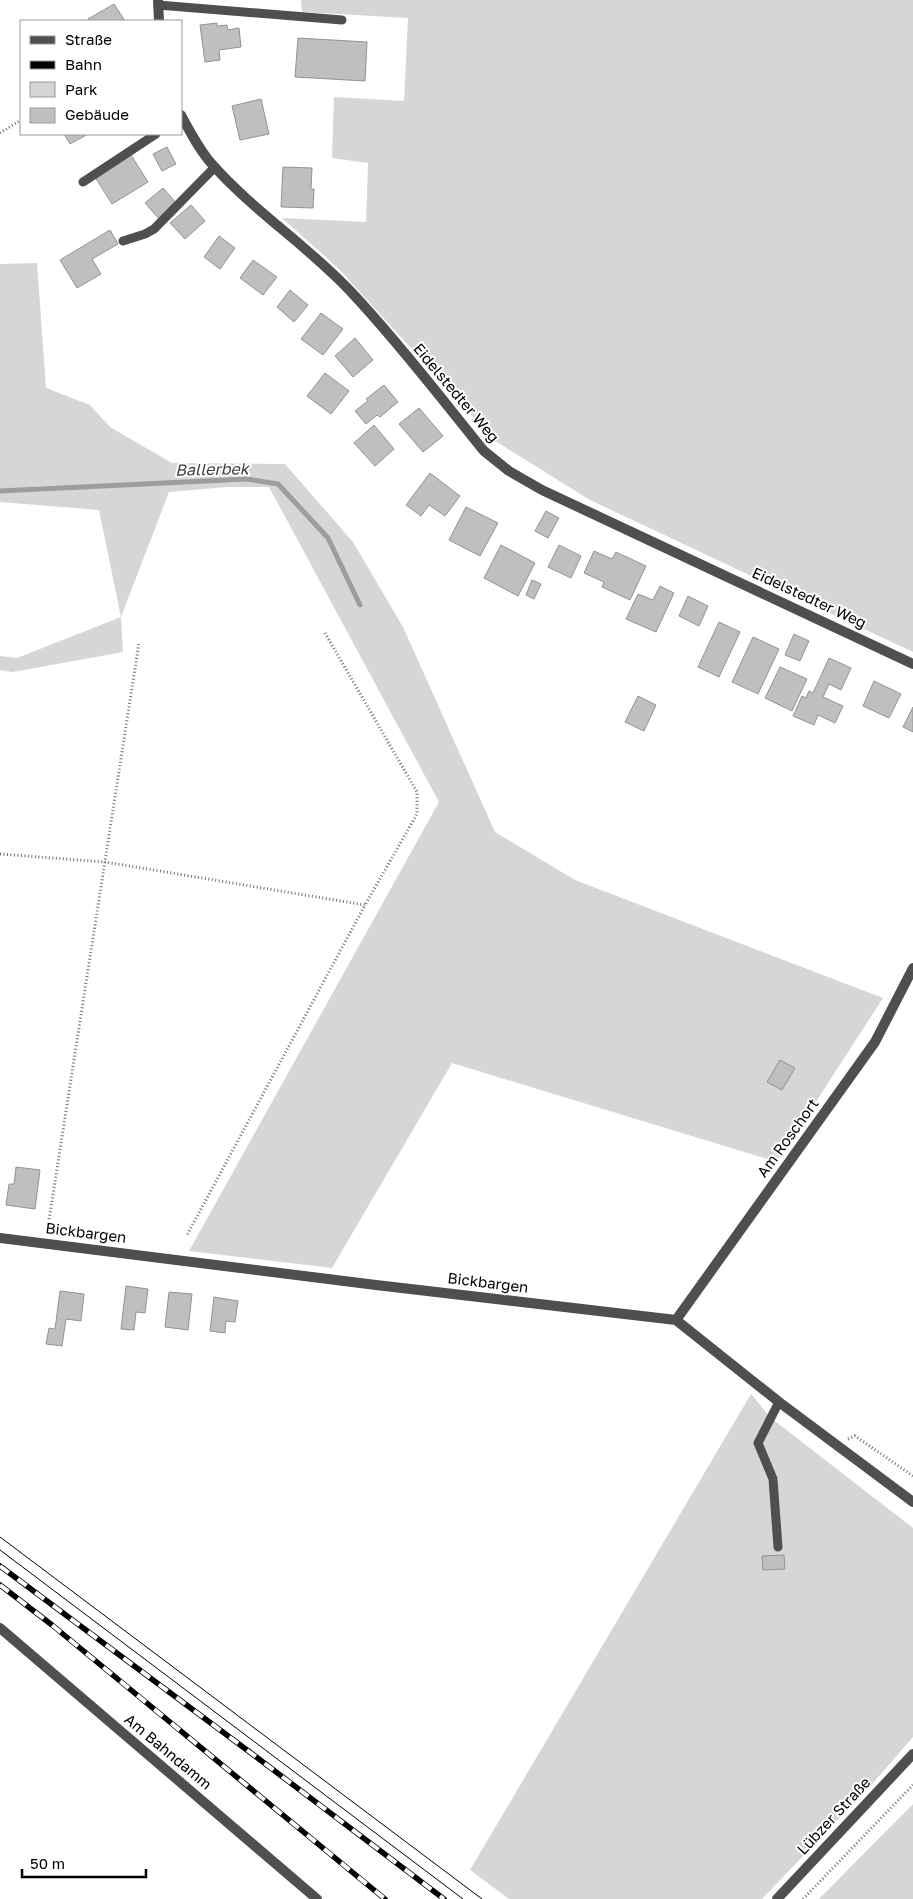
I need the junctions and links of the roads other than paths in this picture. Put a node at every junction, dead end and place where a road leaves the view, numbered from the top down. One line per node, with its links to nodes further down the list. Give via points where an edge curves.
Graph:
1 (158, 2): 2 (street); 3 (lane)
2 (159, 20)
3 (342, 20)
4 (182, 118): 6 (street, Eidelstedter Weg)
5 (154, 135): 7 (lane)
6 (215, 167): 8 (lane, via 154,229); 9 (street, Eidelstedter Weg, via 244,197 353,293 484,450 508,471 542,490)
7 (83, 182)
8 (123, 241)
9 (913, 664)
10 (913, 968): 12 (street, Am Roschort, via 875,1042)
11 (0, 1238): 12 (street, Bickbargen)
12 (676, 1320): 13 (street)
13 (779, 1402): 14 (street); 15 (lane, via 758,1443 773,1479)
14 (913, 1502)
15 (778, 1547)
16 (0, 1628): 18 (street, Am Bahndamm)
17 (913, 1754): 19 (street, Lübzer Straße)
18 (317, 1899)
19 (777, 1899)

